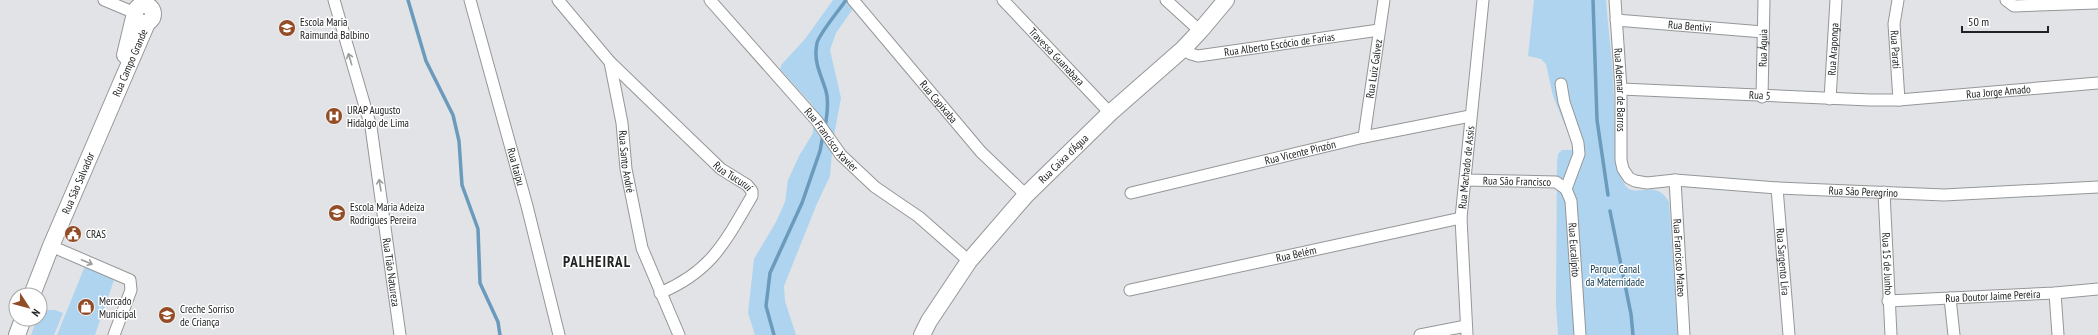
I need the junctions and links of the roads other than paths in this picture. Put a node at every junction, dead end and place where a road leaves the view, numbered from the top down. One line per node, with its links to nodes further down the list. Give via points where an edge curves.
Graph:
1 (104, 0): 18 (street)
2 (334, 0): 56 (street, Rua Tião Natureza, one-way to 2, via 371,127)
3 (470, 0): 57 (street, Rua Itaipu, via 527,206)
4 (558, 0): 24 (street, Rua Santo André)
5 (710, 0): 46 (street, Rua Francisco Xavier, via 838,150 875,187 919,217)
6 (1003, 0): 32 (street, Travessa Guanabara)
7 (1166, 0): 21 (street)
8 (1226, 0): 21 (street, Rua Caixa d'Água)
9 (1384, 0): 20 (street, Rua Luiz Galvez)
10 (1483, 0): 33 (street, Rua Machado de Assis)
11 (1614, 0): 19 (street, Rua Ademar de Barros)
12 (1764, 0): 22 (street, Rua Águia)
13 (1836, 0): 30 (street, Rua Araponga)
14 (1898, 0): 31 (street, Rua Parati, via 1894,24)
15 (2006, 0): 16 (street, via 2014,6)
16 (2098, 1)
17 (855, 2): 43 (street, Rua Capixaba, via 981,152)
18 (147, 8): 28 (street, Rua Campo Grande)
19 (1616, 20): 22 (street, Rua Bentivi); 27 (street, Rua Ademar de Barros)
20 (1378, 30): 23 (street, Rua Alberto Escócio de Farias, via 1198,56); 34 (street, Rua Luiz Galvez)
21 (1200, 31): 23 (street, Rua Caixa d'Água)
22 (1763, 32): 29 (street, Rua Águia)
23 (1183, 49): 32 (street, Rua Caixa d'Água)
24 (610, 62): 50 (street, Rua Santo André, via 622,123 626,169 635,217 642,248); 50 (street, Rua Tucuruí, via 721,169 743,182 752,191 752,196 723,245 708,263 686,281)
25 (2098, 83): 31 (street, Rua Jorge Amado)
26 (1561, 84): 40 (street, via 1579,154)
27 (1621, 89): 29 (street, Rua 5); 35 (street, Rua Ademar de Barros, via 1621,160)
28 (116, 94): 45 (street, Rua São Salvador)
29 (1762, 97): 30 (street, Rua 5)
30 (1830, 99): 31 (street, Rua 5)
31 (1899, 100)
32 (1110, 113): 43 (street, Rua Caixa d'Água)
33 (1470, 116): 34 (street, Rua Vicente Pinzón); 36 (street, Rua Machado de Assis)
34 (1364, 137): 42 (street, Rua Vicente Pinzón)
35 (1629, 178): 37 (street, Rua São Peregrino, via 1647,182)
36 (1465, 180): 40 (street, Rua São Francisco, via 1556,182); 44 (street, Rua Machado de Assis)
37 (1676, 180): 39 (street, Rua São Peregrino); 62 (street, Rua Francisco Mateo)
38 (2098, 187): 41 (street, Rua São Peregrino, via 1944,195)
39 (1777, 188): 41 (street, Rua São Peregrino); 63 (street, Rua Sargento Lira)
40 (1566, 189): 61 (street, Rua Eucalipito, via 1571,201)
41 (1884, 192): 53 (street, Rua 15 de Junho)
42 (1131, 193)
43 (1026, 195): 46 (street, Rua Caixa d'Água)
44 (1461, 218): 49 (street, Rua Belém); 54 (street, Rua Machado de Assis)
45 (51, 246): 47 (street, Rua São Salvador); 55 (street, one-way to 55, via 130,280 131,290)
46 (969, 262): 59 (street, Rua Caixa d'Água, via 932,315)
47 (35, 287)
48 (2098, 289): 51 (street, Rua Doutor Jaime Pereira)
49 (1130, 290)
50 (660, 292): 58 (street, Rua Santo André)
51 (2055, 293): 52 (street, Rua Doutor Jaime Pereira); 66 (street)
52 (1950, 298): 53 (street, Rua Doutor Jaime Pereira); 65 (street)
53 (1888, 301): 64 (street, Rua 15 de Junho)
54 (1467, 330): 60 (street)
55 (114, 335)
56 (400, 335)
57 (559, 335)
58 (679, 335)
59 (922, 335)
60 (1420, 335)
61 (1580, 335)
62 (1684, 335)
63 (1789, 335)
64 (1891, 335)
65 (1954, 335)
66 (2058, 335)

